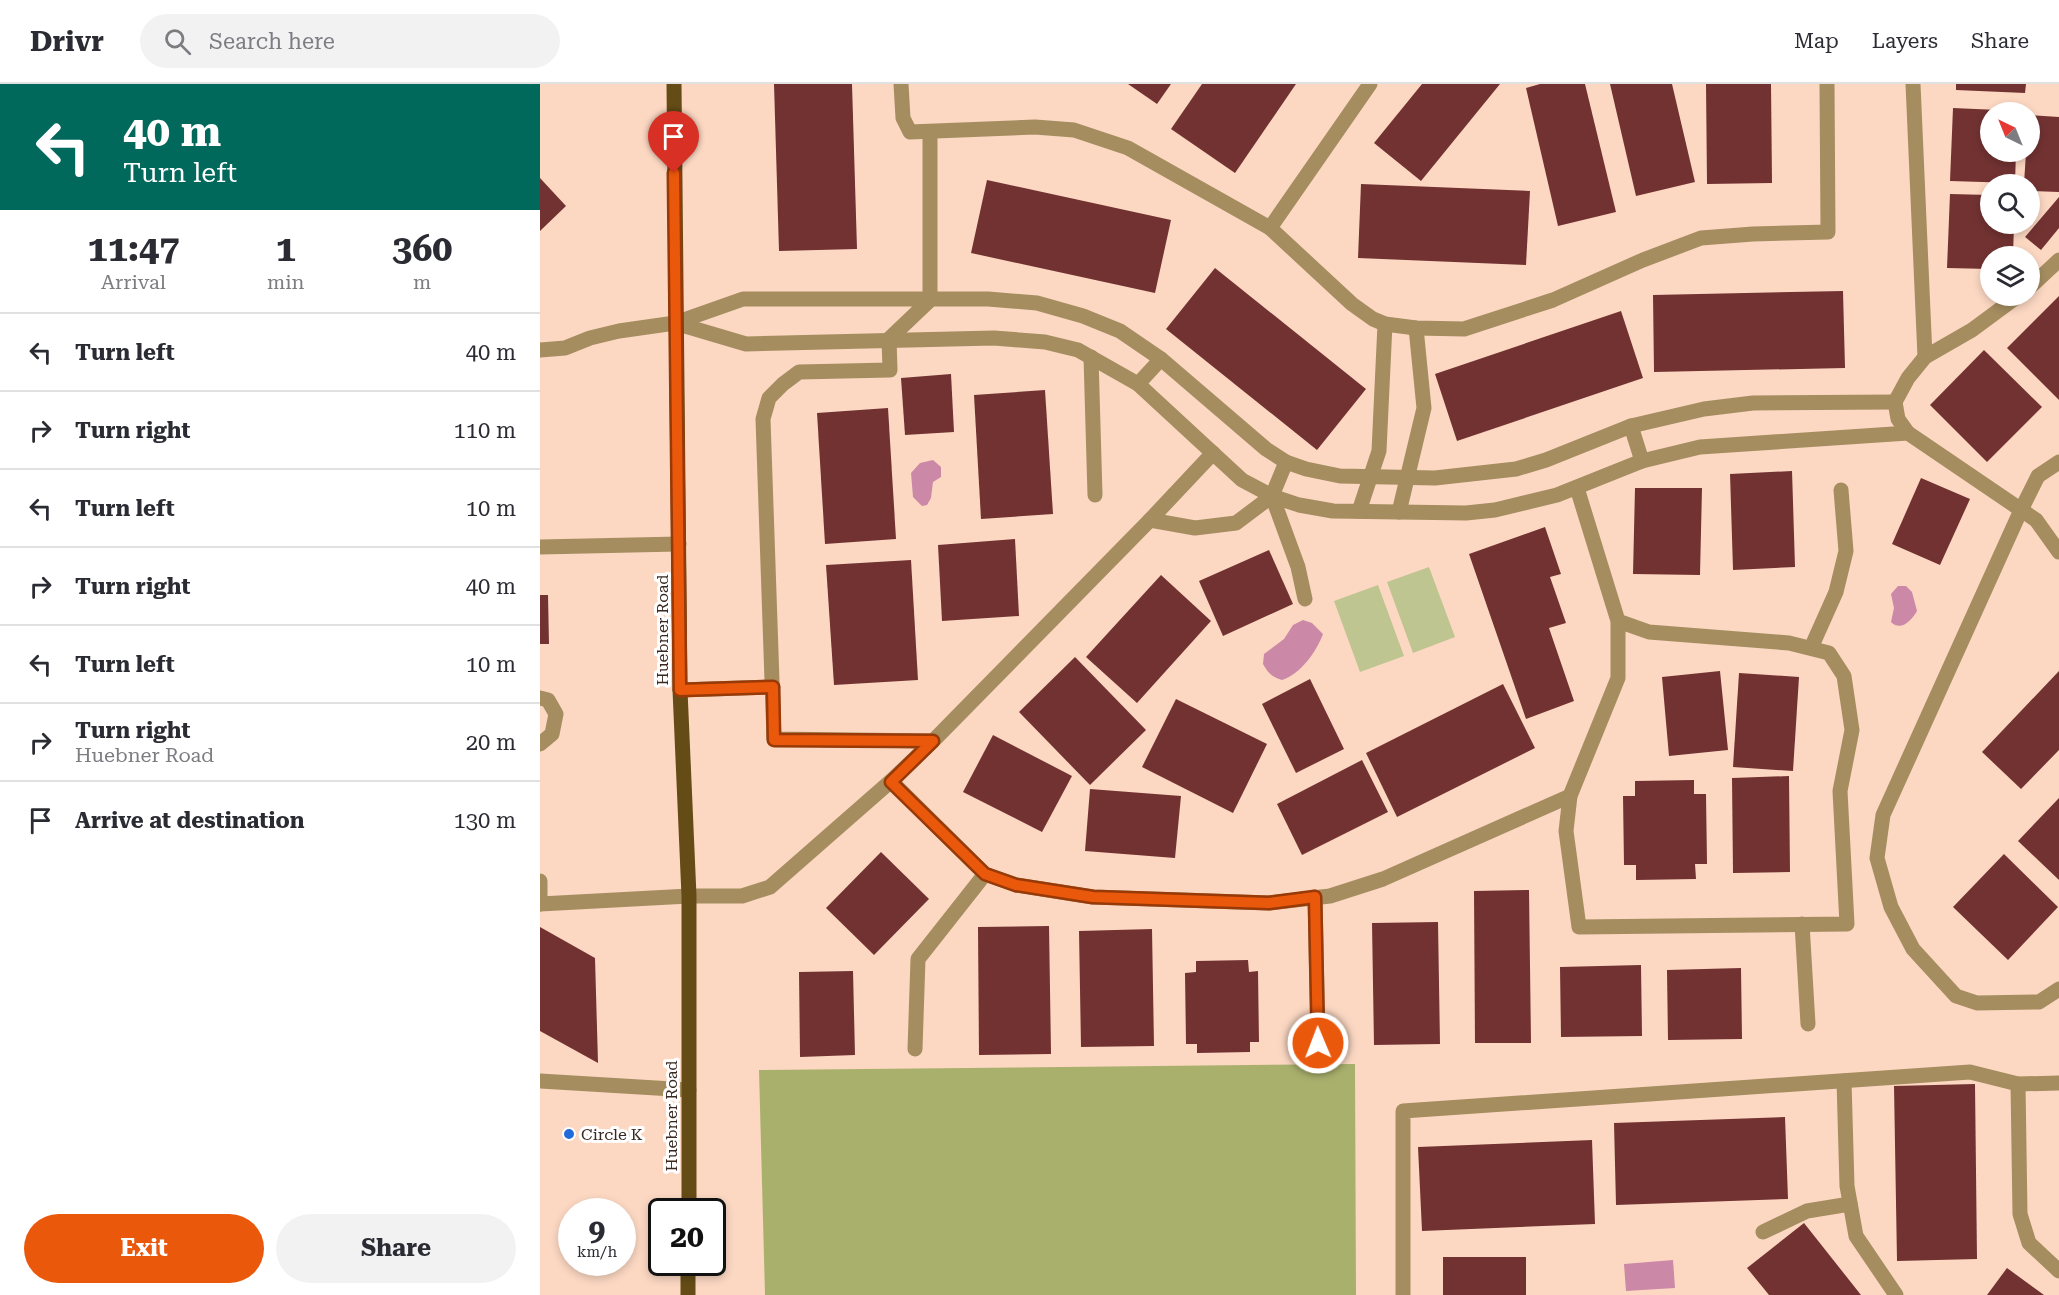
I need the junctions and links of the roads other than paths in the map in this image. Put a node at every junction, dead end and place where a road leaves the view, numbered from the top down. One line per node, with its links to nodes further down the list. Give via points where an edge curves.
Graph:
1 (674, 84): 12 (main road, Huebner Road)
2 (901, 84): 6 (lane, via 903,118 910,132)
3 (1370, 84): 7 (lane)
4 (1827, 84): 14 (lane, via 1828,232 1701,238 1553,300 1464,329)
5 (1914, 84): 18 (lane)
6 (930, 132): 7 (lane, via 1035,127 1074,130 1128,148); 10 (lane)
7 (1270, 228): 13 (lane, via 1352,304)
8 (2059, 260): 9 (lane)
9 (2040, 278)
10 (930, 300): 12 (lane, via 743,299); 15 (lane); 19 (lane, via 1037,303 1120,331)
11 (2004, 306): 18 (lane)
12 (675, 323): 15 (lane, via 746,344); 16 (lane); 38 (main road, Huebner Road)
13 (1384, 324): 14 (lane); 28 (lane, via 1381,422)
14 (1416, 328): 29 (lane, via 1424,408)
15 (889, 339): 17 (lane, via 994,338 1045,342); 44 (lane, via 890,370 799,372 769,398 763,419)
16 (540, 350)
17 (1091, 357): 20 (lane); 32 (lane)
18 (1925, 357): 21 (lane)
19 (1161, 359): 20 (lane); 26 (lane, via 1266,450)
20 (1138, 384): 24 (lane)
21 (1895, 402): 22 (lane, via 1753,403 1704,409); 23 (lane, via 1898,419)
22 (1631, 426): 25 (lane); 29 (lane, via 1516,469)
23 (1908, 434): 25 (lane, via 1700,447); 34 (lane)
24 (1213, 453): 33 (lane, via 1242,480); 37 (lane)
25 (1642, 461): 30 (lane)
26 (1286, 462): 28 (lane, via 1340,476); 33 (lane)
27 (2059, 462): 34 (lane, via 2038,476)
28 (1371, 477): 29 (lane); 35 (lane)
29 (1408, 477): 36 (lane)
30 (1577, 488): 36 (lane, via 1496,510); 42 (lane)
31 (1841, 490): 43 (lane, via 1846,551 1836,592)
32 (1095, 495)
33 (1272, 496): 35 (lane, via 1333,511); 37 (lane, via 1236,523 1195,528); 41 (lane, via 1298,567)
34 (2022, 510): 40 (lane, via 2036,520); 57 (lane, via 1883,815 1877,858 1891,907 1913,949 1956,996 1977,1003 2039,1002)
35 (1359, 511): 36 (lane)
36 (1399, 512)
37 (1150, 520): 47 (lane)
38 (679, 544): 39 (lane); 45 (main road, Huebner Road)
39 (540, 548)
40 (2059, 552)
41 (1305, 599)
42 (1618, 621): 43 (lane, via 1648,632); 50 (lane, via 1618,678)
43 (1811, 648): 56 (lane, via 1829,653 1844,676 1852,730 1839,791 1847,924)
44 (773, 687): 45 (lane); 47 (lane, via 774,740)
45 (680, 690): 53 (main road, Huebner Road)
46 (540, 698): 48 (lane, via 548,700 556,714 552,734)
47 (933, 741): 49 (lane)
48 (540, 744)
49 (891, 782): 51 (lane); 53 (lane, via 770,887 742,896)
50 (1570, 796): 54 (lane, via 1383,879); 56 (lane, via 1566,831 1578,927)
51 (985, 874): 54 (lane, via 1016,885 1093,897 1269,903); 60 (lane, via 918,958)
52 (540, 881): 55 (lane)
53 (689, 896): 55 (lane); 65 (main road, Huebner Road)
54 (1315, 897): 59 (lane)
55 (540, 904)
56 (1802, 924): 58 (lane)
57 (2059, 989)
58 (1808, 1024)
59 (1318, 1043)
60 (915, 1049)
61 (540, 1081): 65 (lane)
62 (1844, 1081): 64 (lane, via 1970,1072); 67 (lane); 72 (lane, via 1403,1112)
63 (2059, 1083): 64 (lane)
64 (2018, 1084): 69 (lane, via 2020,1214 2029,1243)
65 (688, 1090): 66 (main road, Huebner Road)
66 (688, 1198)
67 (1850, 1204): 68 (lane, via 1807,1211); 73 (lane, via 1856,1236)
68 (1764, 1232)
69 (2059, 1270)
70 (688, 1276): 71 (main road)
71 (688, 1295)
72 (1403, 1295)
73 (1896, 1295)

